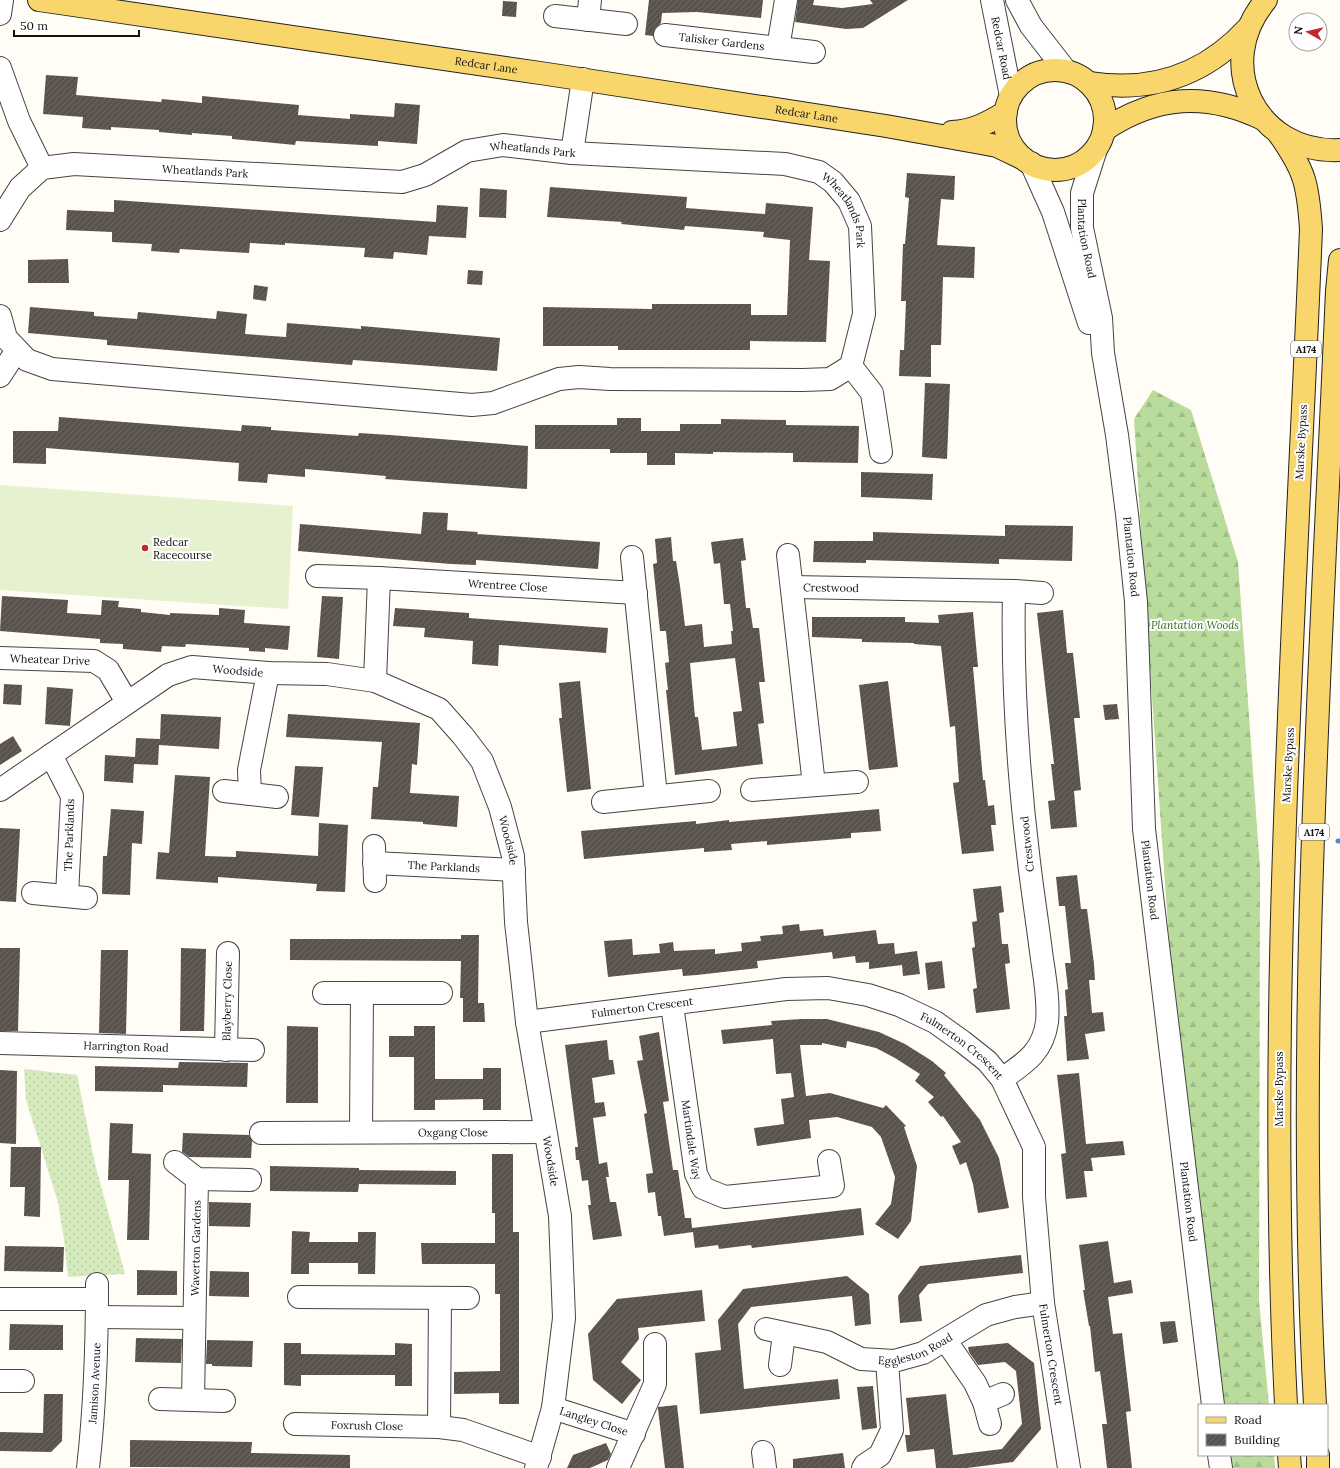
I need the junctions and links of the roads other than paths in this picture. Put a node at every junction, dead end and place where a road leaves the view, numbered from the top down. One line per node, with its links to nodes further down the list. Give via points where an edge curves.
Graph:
1 (2, 0): 8 (street)
2 (39, 0): 17 (main road, Redcar Lane)
3 (786, 0): 13 (street, Talisker Gardens)
4 (992, 0): 19 (street, Redcar Road)
5 (1017, 0): 16 (street, via 1031,26)
6 (1266, 0): 11 (main road, A174)
7 (589, 10): 9 (street); 10 (street)
8 (0, 14)
9 (555, 16)
10 (626, 24)
11 (1248, 28): 18 (main road, via 1218,56 1176,78 1159,83 1124,87); 20 (main road, A174, via 1242,51 1243,75 1250,99)
12 (665, 34): 13 (street, Talisker Gardens)
13 (778, 48): 14 (street, Talisker Gardens)
14 (814, 52)
15 (0, 68): 27 (street, via 19,121)
16 (1066, 71): 18 (main road); 19 (main road, via 1050,70 1035,74 1021,83)
17 (582, 79): 21 (main road, Redcar Lane); 25 (street)
18 (1090, 83): 23 (main road, via 1100,97 1105,113)
19 (1009, 104): 21 (main road, Redcar Lane, via 979,128 966,132); 26 (main road, via 1007,133)
20 (1263, 119): 22 (main road, A174); 23 (main road, via 1217,102 1167,102 1139,110 1118,120)
21 (933, 134): 26 (main road, Redcar Lane, via 997,146)
22 (1279, 134): 24 (main road, A174, via 1303,146); 96 (main road, Marske Bypass / A174, via 1297,160 1305,178 1311,229 1282,904 1279,1196)
23 (1100, 139): 26 (main road, via 1081,163 1066,168 1051,170); 32 (street, Plantation Road, via 1085,180 1081,210 1082,228 1101,318)
24 (1340, 150)
25 (572, 154): 27 (street, Wheatlands Park, via 503,145 467,151 426,175 402,182 74,164); 33 (street, Wheatlands Park, via 785,164 819,172 833,182 849,201 860,226 864,314)
26 (1027, 161): 32 (street, Plantation Road, via 1053,212 1091,330)
27 (42, 168): 28 (street, via 20,188)
28 (0, 220)
29 (1340, 260): 97 (main road, A174, via 1313,848 1308,1035 1308,1205)
30 (0, 316): 31 (street, via 6,338)
31 (17, 350): 33 (street, via 27,360 52,369 472,406 493,403 559,379 830,379); 34 (street)
32 (1103, 353): 95 (street, Plantation Road, via 1114,414 1136,602 1144,829)
33 (851, 366): 35 (street, via 872,393)
34 (0, 376)
35 (881, 452)
36 (788, 555): 40 (street, Crestwood)
37 (632, 557): 43 (street)
38 (317, 576): 39 (street, Wrentree Close)
39 (379, 578): 43 (street, Wrentree Close); 46 (street)
40 (792, 587): 41 (street, Crestwood); 50 (street, Crestwood)
41 (1014, 591): 42 (street, Crestwood); 71 (street, Crestwood, via 1016,717 1029,862 1047,994 1046,1022 1040,1044 1029,1060)
42 (1042, 593)
43 (636, 594): 56 (street)
44 (0, 658): 47 (street, Wheatear Drive, via 94,661 108,670)
45 (268, 673): 46 (street, Woodside, via 327,674); 47 (street, Woodside, via 192,668 168,675); 55 (street, via 249,770)
46 (375, 681): 60 (street, Woodside, via 439,709 482,761 500,807 513,856)
47 (127, 702): 48 (street, Woodside)
48 (51, 755): 51 (street, Woodside); 61 (street, The Parklands, via 72,796 76,897)
49 (857, 782): 50 (street)
50 (814, 785): 52 (street)
51 (0, 790)
52 (752, 790)
53 (709, 791): 56 (street)
54 (224, 792): 55 (street)
55 (250, 794): 57 (street)
56 (656, 796): 58 (street)
57 (276, 797)
58 (603, 802)
59 (374, 863): 60 (street, The Parklands)
60 (514, 870): 67 (street, Woodside, via 516,922)
61 (33, 893)
62 (228, 953): 69 (street, Blayberry Close)
63 (441, 992): 65 (street)
64 (324, 993): 65 (street)
65 (362, 993): 72 (street)
66 (672, 1005): 67 (street, Fulmerton Crescent); 71 (street, Fulmerton Crescent, via 786,989 828,988 868,995 899,1005 935,1022 987,1061); 75 (street, Martindale Way, via 696,1174 703,1188 725,1197 833,1186)
67 (528, 1022): 73 (street, Woodside)
68 (0, 1043): 69 (street, Harrington Road)
69 (226, 1050): 70 (street, Harrington Road)
70 (253, 1050)
71 (1002, 1079): 84 (street, Fulmerton Crescent, via 1034,1147 1034,1197)
72 (361, 1132): 73 (street, Oxgang Close); 74 (street, Oxgang Close)
73 (545, 1132): 98 (street, Woodside, via 560,1216 564,1282 564,1318)
74 (261, 1133)
75 (829, 1161)
76 (175, 1162): 77 (street)
77 (197, 1179): 78 (street); 85 (street, Waverton Gardens)
78 (250, 1180)
79 (299, 1297): 80 (street)
80 (440, 1298): 81 (street); 101 (street)
81 (468, 1298)
82 (0, 1299): 83 (street)
83 (97, 1300): 85 (street); 107 (street, Jamison Avenue, via 93,1429)
84 (1043, 1303): 86 (street, Eggleston Road, via 986,1315 965,1326); 110 (street, Fulmerton Crescent)
85 (194, 1318): 93 (street, Waverton Gardens)
86 (946, 1341): 88 (street, Eggleston Road, via 923,1353); 100 (street, via 975,1383 994,1398)
87 (654, 1344): 102 (street, Langley Close, via 655,1384)
88 (887, 1361): 89 (street, Eggleston Road, via 861,1359 827,1342 775,1332); 109 (street, via 892,1430 880,1455)
89 (780, 1365)
90 (0, 1381): 91 (street)
91 (23, 1381)
92 (160, 1399): 93 (street)
93 (193, 1400): 94 (street)
94 (224, 1401)
95 (1213, 1404)
96 (1286, 1404)
97 (1315, 1404)
98 (553, 1408): 102 (street, Langley Close); 106 (street, Woodside)
99 (295, 1424): 101 (street, Foxrush Close)
100 (990, 1424)
101 (439, 1427): 106 (street, Foxrush Close, via 463,1430)
102 (634, 1434): 108 (street, Langley Close)
103 (1219, 1456): 111 (street)
104 (1289, 1456): 112 (main road)
105 (1318, 1456): 113 (main road)
106 (538, 1462)
107 (88, 1468)
108 (618, 1468)
109 (863, 1468)
110 (1069, 1468)
111 (1221, 1468)
112 (1290, 1468)
113 (1318, 1468)

